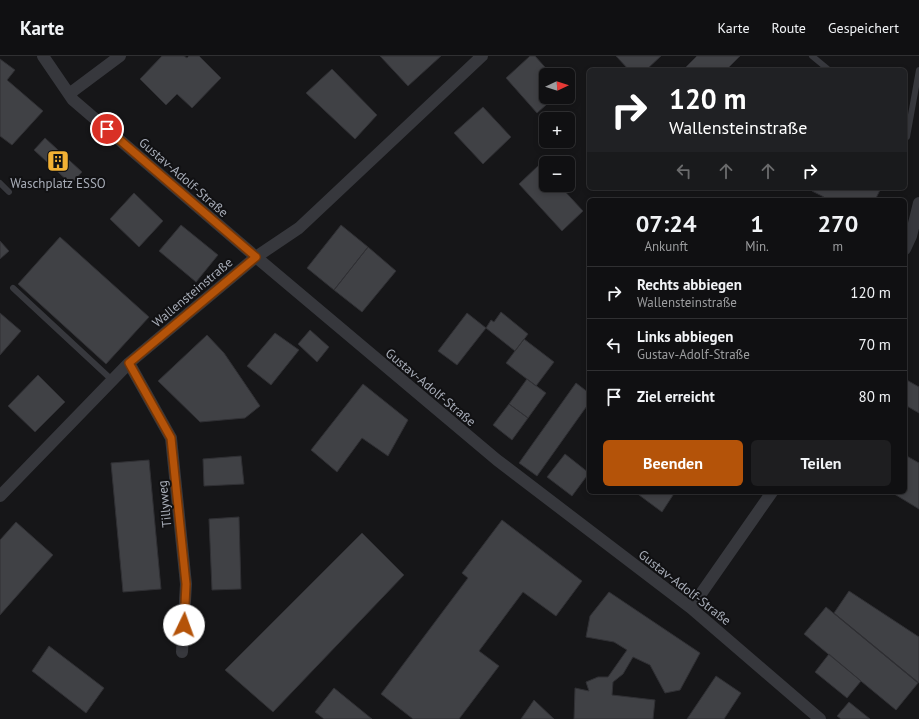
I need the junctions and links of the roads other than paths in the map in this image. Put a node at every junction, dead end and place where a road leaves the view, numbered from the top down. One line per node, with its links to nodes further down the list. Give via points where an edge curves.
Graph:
1 (43, 56): 7 (street, Gustav-Adolf-Straße)
2 (120, 56): 7 (street)
3 (482, 56): 14 (street, Wallensteinstraße, via 299,228)
4 (812, 56): 5 (lane)
5 (827, 68)
6 (919, 70): 8 (lane)
7 (69, 94): 14 (street, Gustav-Adolf-Straße)
8 (907, 135)
9 (0, 183): 10 (lane)
10 (9, 192)
11 (919, 203): 12 (street)
12 (916, 230): 13 (street)
13 (907, 246)
14 (256, 257): 16 (street, Wallensteinstraße); 20 (street, Gustav-Adolf-Straße, via 496,460)
15 (14, 288): 17 (lane)
16 (129, 363): 17 (street, Wallensteinstraße); 21 (street, Tillyweg, via 171,438 186,584)
17 (112, 380): 19 (street, Wallensteinstraße)
18 (771, 494): 20 (street)
19 (0, 496)
20 (691, 608): 22 (street, Gustav-Adolf-Straße)
21 (182, 652)
22 (820, 719)

